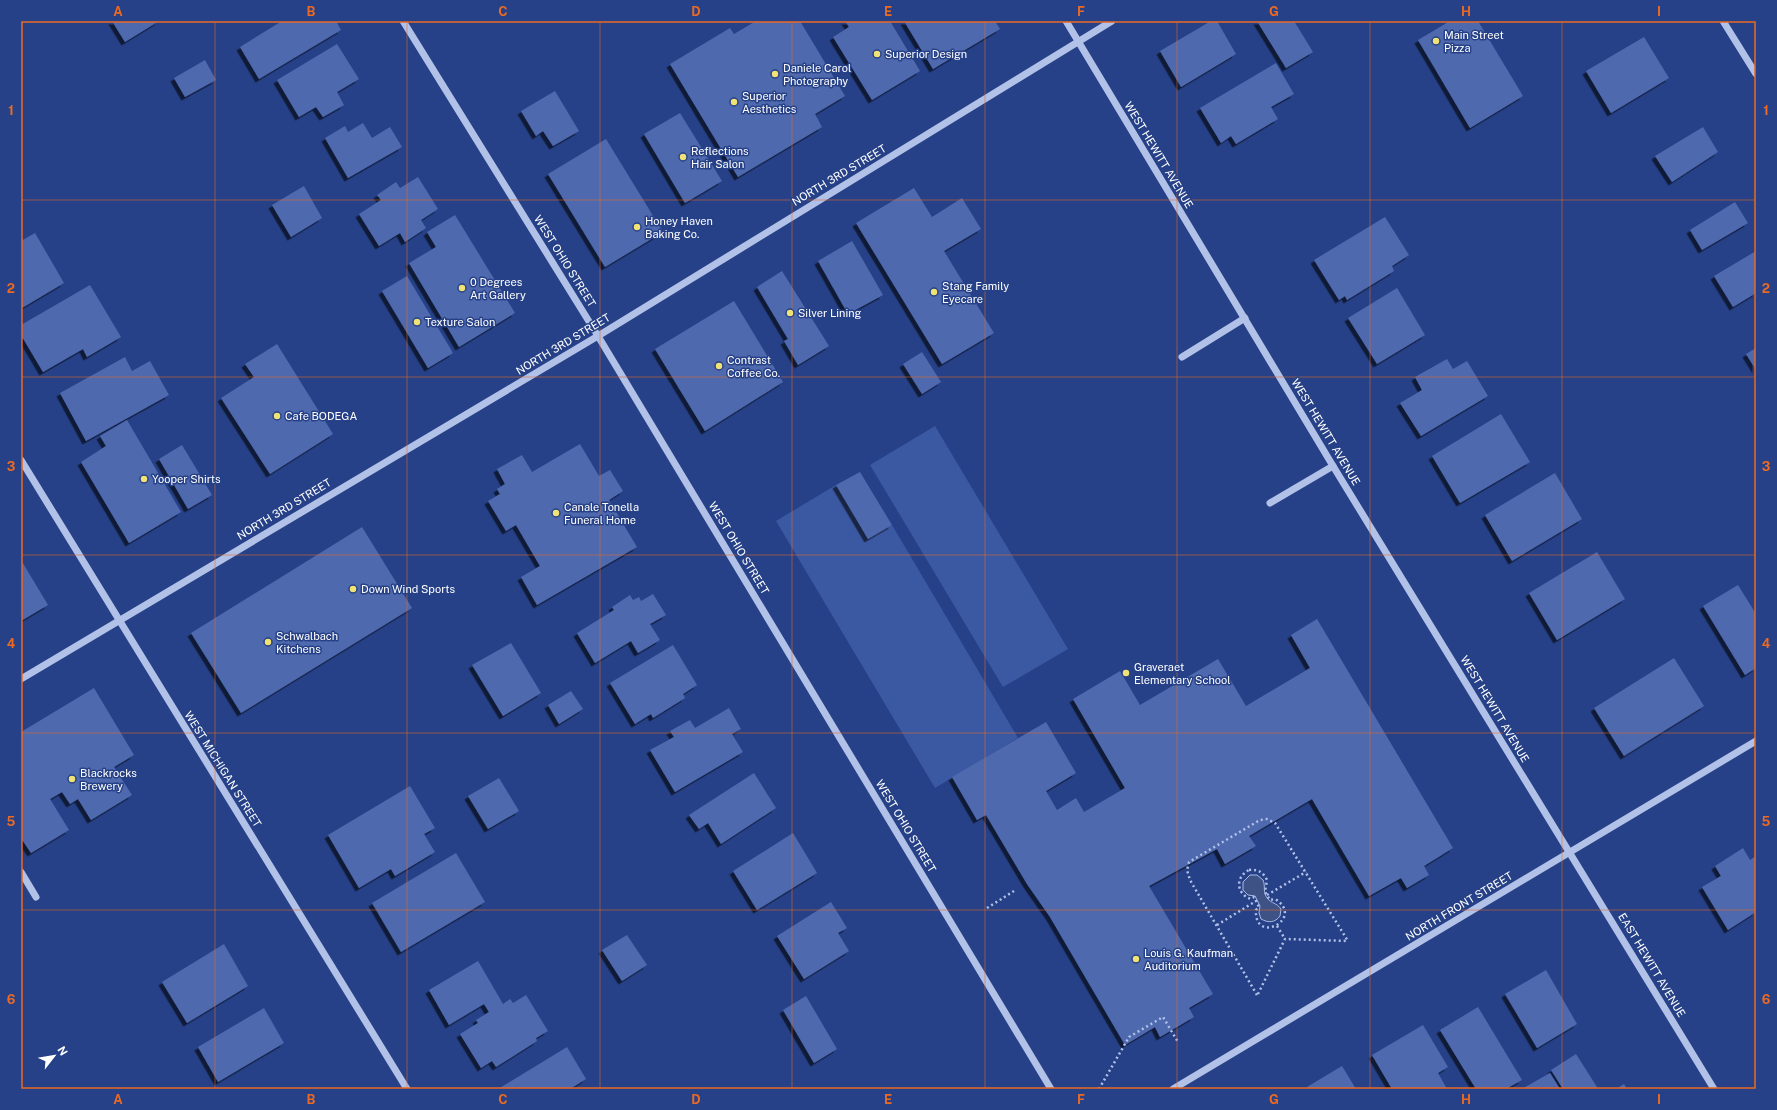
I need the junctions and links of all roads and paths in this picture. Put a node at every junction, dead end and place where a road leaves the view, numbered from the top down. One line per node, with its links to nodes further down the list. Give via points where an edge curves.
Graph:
1 (403, 21): 8 (street, WEST OHIO STREET)
2 (1066, 21): 5 (street, WEST HEWITT AVENUE)
3 (1112, 21): 5 (street, NORTH 3RD STREET)
4 (1723, 21): 6 (street)
5 (1079, 42): 7 (street, WEST HEWITT AVENUE); 8 (street, NORTH 3RD STREET)
6 (1756, 74)
7 (1245, 318): 9 (street); 11 (street, WEST HEWITT AVENUE)
8 (598, 336): 13 (street, NORTH 3RD STREET); 29 (street, WEST OHIO STREET)
9 (1182, 357)
10 (21, 460): 13 (street, WEST MICHIGAN STREET)
11 (1334, 466): 12 (street); 16 (street, WEST HEWITT AVENUE)
12 (1270, 503)
13 (119, 620): 14 (street, NORTH 3RD STREET); 28 (street, WEST MICHIGAN STREET)
14 (21, 679)
15 (1756, 741): 16 (street, NORTH FRONT STREET)
16 (1570, 853): 31 (street, NORTH FRONT STREET); 32 (street, EAST HEWITT AVENUE)
17 (21, 872): 21 (street)
18 (1306, 872): 20 (path); 24 (path, via 1275,823 1267,819 1260,820 1189,862 1187,870 1190,880); 26 (path, via 1348,941)
19 (1014, 892): 23 (path)
20 (1267, 895): 22 (path, via 1267,880 1262,873 1254,870 1244,872 1239,880 1240,890 1246,897 1254,897); 25 (path, via 1270,900 1280,902 1284,910 1283,919)
21 (36, 897)
22 (1256, 901): 24 (path); 25 (path, via 1259,907 1256,914 1260,923 1268,928)
23 (987, 908)
24 (1217, 925): 26 (path, via 1257,995)
25 (1277, 926): 26 (path)
26 (1285, 939)
27 (1178, 1042): 30 (path, via 1163,1017 1128,1038)
28 (407, 1089)
29 (1051, 1089)
30 (1099, 1089)
31 (1173, 1089)
32 (1714, 1089)

